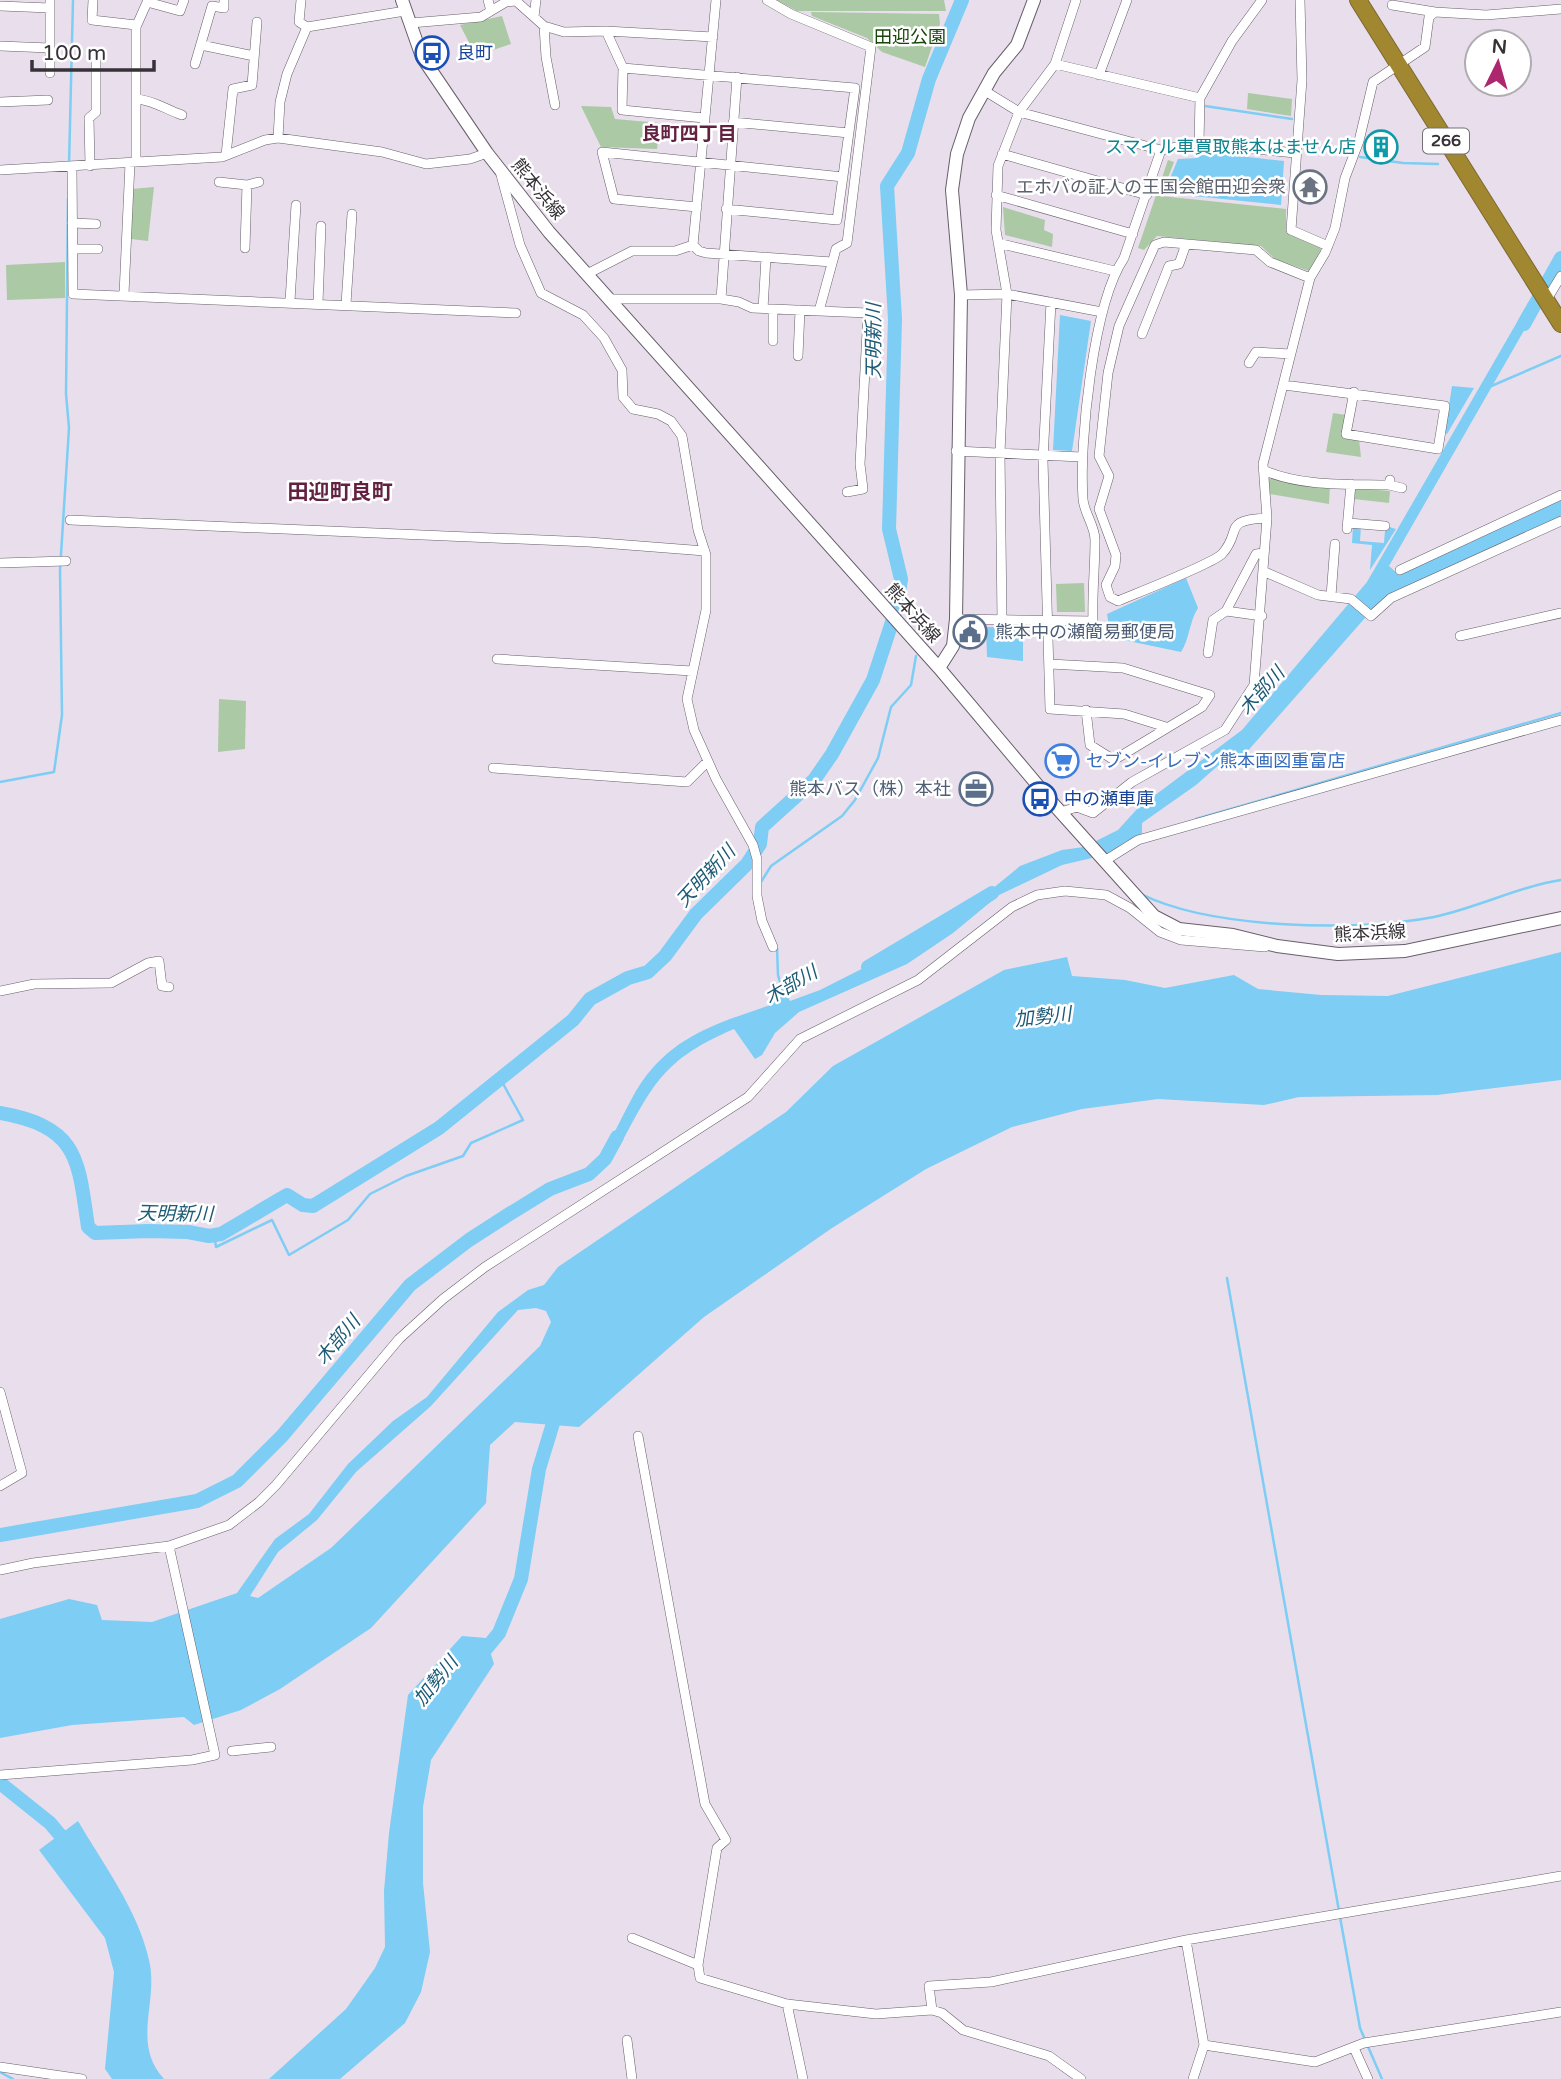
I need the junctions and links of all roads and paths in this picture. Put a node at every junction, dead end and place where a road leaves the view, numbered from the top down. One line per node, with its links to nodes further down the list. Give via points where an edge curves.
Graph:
1 (93, 0): 27 (street, via 92,20)
2 (184, 0): 15 (street, via 180,11)
3 (225, 0): 20 (street, via 224,8)
4 (301, 0): 29 (street, via 299,22)
5 (488, 0): 23 (street)
6 (536, 0): 25 (street)
7 (716, 0): 31 (street)
8 (767, 0): 93 (street, via 871,47 847,243 838,246)
9 (1034, 0): 45 (main road, via 1017,45)
10 (1076, 0): 39 (street)
11 (1127, 0): 43 (street)
12 (1262, 0): 46 (street)
13 (1300, 0): 60 (street, via 1302,80)
14 (1358, 0): 37 (highway, 266)
15 (148, 1): 27 (street)
16 (202, 1): 20 (street)
17 (50, 4): 19 (street); 34 (street)
18 (1392, 5): 24 (street)
19 (0, 6)
20 (212, 6): 32 (street)
21 (1561, 9): 24 (street, via 1486,16)
22 (406, 11): 23 (street, via 481,17); 29 (street); 59 (main road, 熊本浜線, via 422,57)
23 (491, 11): 25 (street, via 516,1)
24 (1435, 12): 37 (street, via 1429,16 1425,47)
25 (534, 17): 28 (street)
26 (257, 22): 35 (street)
27 (136, 25): 47 (street)
28 (544, 26): 30 (street, via 564,32); 50 (street)
29 (307, 27): 56 (street, via 287,74)
30 (606, 31): 31 (street); 40 (street)
31 (713, 37): 42 (street)
32 (201, 45): 35 (street); 38 (street)
33 (0, 46): 34 (street)
34 (50, 48): 41 (street)
35 (254, 56): 62 (street, via 252,85 233,89)
36 (96, 60): 66 (street, via 96,112 89,118)
37 (1398, 63): 87 (street, via 1373,82); 103 (highway, 266)
38 (195, 64)
39 (1055, 64): 43 (street); 51 (street)
40 (623, 68): 42 (street); 53 (street, via 622,110)
41 (50, 73)
42 (709, 75): 44 (street); 53 (street)
43 (1100, 75): 46 (street)
44 (737, 77): 54 (street); 55 (street, via 855,88)
45 (985, 91): 51 (street); 100 (main road, via 969,118 957,154 952,190)
46 (1200, 98): 57 (street)
47 (137, 99): 52 (street, via 155,101); 64 (street)
48 (48, 100): 49 (street)
49 (0, 102)
50 (555, 105)
51 (1019, 112): 58 (street); 61 (street)
52 (182, 115)
53 (704, 118): 63 (street)
54 (733, 122): 55 (street); 65 (street)
55 (849, 133): 70 (street)
56 (278, 138): 59 (street, via 382,152 426,164); 62 (street)
57 (1199, 143): 58 (street); 60 (street)
58 (1161, 150): 75 (street)
59 (487, 153): 68 (main road, 熊本浜線)
60 (1294, 153): 87 (street, via 1291,230)
61 (1002, 154): 74 (street); 75 (street)
62 (226, 155): 64 (street)
63 (701, 161): 65 (street); 77 (street); 77 (street, via 602,152 614,199)
64 (133, 162): 66 (street); 98 (street)
65 (730, 164): 70 (street); 78 (street)
66 (90, 166): 67 (street)
67 (70, 167): 69 (street); 80 (street)
68 (499, 169): 95 (main road, 熊本浜線); 135 (street, via 520,245 541,293 583,315 604,338 622,370 623,397 633,409 659,414 682,436)
69 (0, 170)
70 (843, 177): 78 (street, via 837,220)
71 (260, 182): 73 (street)
72 (219, 183): 73 (street)
73 (247, 185): 88 (street)
74 (996, 195): 83 (street); 84 (street)
75 (1147, 195): 83 (street)
76 (296, 205): 104 (street)
77 (696, 207): 86 (street)
78 (726, 209): 91 (street)
79 (352, 214): 107 (street)
80 (72, 223): 81 (street); 89 (street)
81 (96, 224)
82 (321, 226): 106 (street)
83 (1133, 234): 94 (street)
84 (998, 243): 94 (street); 99 (street)
85 (1186, 244): 97 (street, via 1256,250 1269,262); 114 (street, via 1179,264 1169,266); 130 (street, via 1164,242 1149,252 1119,326 1108,373 1099,456 1109,477 1099,509 1116,555 1105,586 1110,597 1118,601 1220,556 1238,524)
86 (693, 245): 91 (street, via 699,251); 95 (street, via 675,251 632,251)
87 (1328, 246): 97 (street)
88 (245, 248)
89 (73, 249): 90 (street); 98 (street, via 74,294)
90 (98, 250)
91 (724, 254): 92 (street); 102 (street)
92 (766, 257): 93 (street); 108 (street)
93 (832, 262): 110 (street)
94 (1115, 271): 111 (street)
95 (587, 274): 101 (main road, 熊本浜線)
96 (1561, 276): 103 (street)
97 (1310, 278): 116 (street)
98 (124, 294): 104 (street)
99 (1007, 294): 100 (street); 105 (street); 122 (street)
100 (961, 295): 121 (main road)
101 (610, 299): 102 (street); 152 (main road, 熊本浜線)
102 (721, 299): 108 (street)
103 (1545, 300): 113 (highway, 266)
104 (290, 301): 106 (street)
105 (1051, 302): 111 (street); 123 (street)
106 (318, 303): 107 (street)
107 (346, 304): 112 (street)
108 (768, 309): 109 (street); 115 (street)
109 (800, 310): 110 (street); 117 (street)
110 (820, 311): 128 (street, via 868,313 860,464 863,489)
111 (1102, 312): 124 (street)
112 (516, 313)
113 (1561, 324)
114 (1142, 334)
115 (773, 341)
116 (1290, 354): 118 (street, via 1256,352); 119 (street)
117 (797, 356)
118 (1249, 363)
119 (1284, 385): 120 (street); 125 (street)
120 (1354, 392): 120 (street, via 1444,407 1438,449 1346,434)
121 (956, 451): 122 (street); 145 (main road)
122 (1000, 453): 123 (street); 146 (street)
123 (1043, 456): 124 (street); 147 (street)
124 (1081, 457): 147 (street, via 1083,503 1095,537 1093,621)
125 (1263, 470): 126 (street, via 1317,483); 130 (street)
126 (1352, 484): 127 (street, via 1389,482); 133 (street, via 1348,526)
127 (1402, 488)
128 (846, 492)
129 (1561, 495): 139 (street)
130 (1267, 518): 136 (street)
131 (70, 520): 135 (street, via 575,541)
132 (1561, 521): 141 (street, via 1391,598 1371,616 1351,599)
133 (1385, 526)
134 (1335, 544): 141 (street)
135 (705, 551): 153 (street, via 706,610)
136 (1264, 553): 140 (street); 142 (street, via 1256,554)
137 (66, 561): 138 (street)
138 (0, 563)
139 (1400, 570)
140 (1265, 572): 141 (street); 144 (street)
141 (1331, 597)
142 (1226, 611): 144 (street); 149 (street, via 1213,620)
143 (1561, 613): 148 (street)
144 (1262, 616): 159 (street, via 1254,685 1225,730 1132,782 1093,813 1077,807)
145 (956, 619): 146 (street); 152 (main road, via 953,646)
146 (1002, 619): 147 (street)
147 (1050, 620): 151 (street)
148 (1460, 636)
149 (1208, 653)
150 (497, 659): 153 (street)
151 (1050, 664): 154 (street, via 1050,709); 156 (street, via 1123,668 1210,695 1202,707)
152 (939, 668): 159 (main road, 熊本浜線)
153 (692, 671): 157 (street, via 687,699)
154 (1086, 710): 156 (street, via 1124,714); 156 (street, via 1090,746 1114,760)
155 (1561, 720): 160 (street, via 1138,840)
156 (1166, 727)
157 (708, 761): 158 (street, via 687,782); 163 (street, via 753,845 762,921)
158 (493, 768)
159 (1061, 813): 160 (main road, 熊本浜線)
160 (1106, 860): 162 (main road, 熊本浜線, via 1154,916 1179,929)
161 (1561, 918): 162 (main road, 熊本浜線, via 1405,951 1338,954)
162 (1277, 946): 169 (street, via 1181,940 1160,932 1106,895 1065,891 1037,895 1012,907 918,979 800,1039 748,1097 485,1267 399,1339 259,1502 215,1531)
163 (774, 947)
164 (169, 987): 165 (street, via 162,986 159,961 111,984 34,984)
165 (0, 991)
166 (0, 1392): 168 (street, via 22,1473)
167 (639, 1436): 177 (street, via 705,1804 726,1840 717,1848)
168 (0, 1486)
169 (169, 1546): 170 (street); 173 (street, via 215,1755)
170 (0, 1570)
171 (271, 1747): 172 (street)
172 (232, 1751)
173 (0, 1775)
174 (1561, 1876): 176 (street)
175 (632, 1938): 177 (street)
176 (1186, 1940): 179 (street, via 991,1982 929,1986); 182 (street)
177 (698, 1965): 178 (street, via 700,1978)
178 (787, 2004): 179 (street, via 876,2014); 187 (street)
179 (932, 2010): 188 (street, via 962,2030 1049,2056)
180 (1561, 2012): 183 (street)
181 (627, 2040): 186 (street)
182 (1204, 2045): 183 (street, via 1315,2062); 189 (street)
183 (1354, 2048): 190 (street)
184 (0, 2067): 185 (street)
185 (82, 2079)
186 (632, 2079)
187 (803, 2079)
188 (1081, 2079)
189 (1193, 2079)
190 (1368, 2079)

